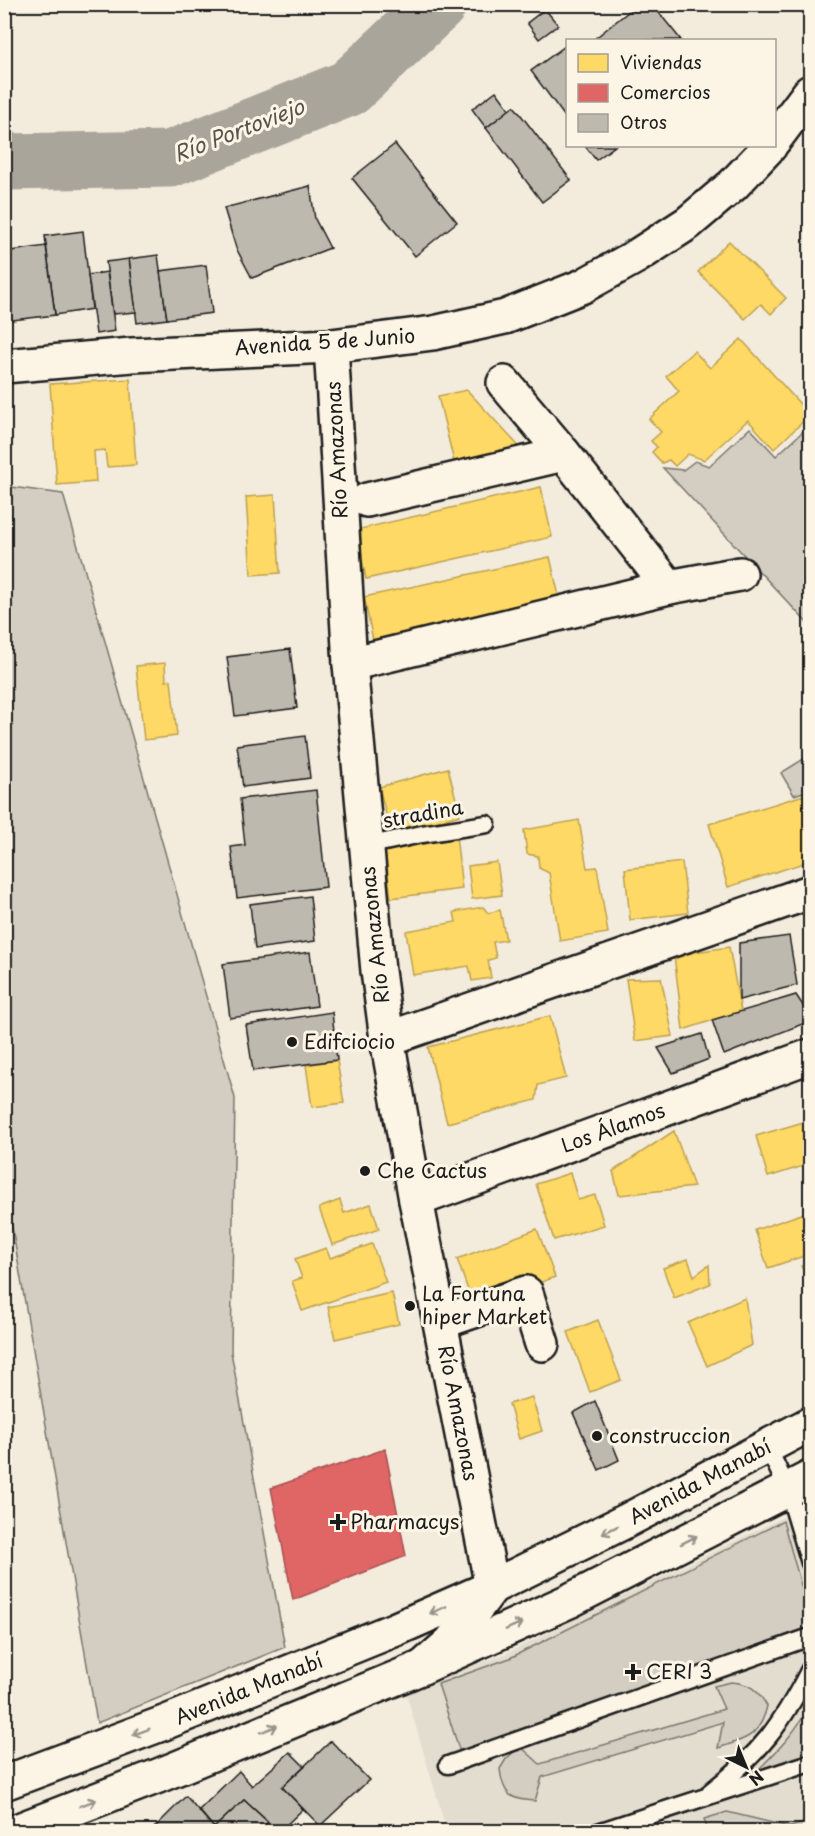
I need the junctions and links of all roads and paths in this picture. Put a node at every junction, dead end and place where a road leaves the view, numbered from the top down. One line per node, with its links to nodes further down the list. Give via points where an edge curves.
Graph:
1 (810, 92): 2 (street)
2 (776, 137)
3 (769, 147): 4 (street, Avenida 5 de Junio, via 733,185 688,223 583,286 505,317 433,333)
4 (331, 346): 5 (street, Avenida 5 de Junio, via 132,355); 11 (street, Río Amazonas)
5 (4, 366)
6 (504, 382): 7 (street)
7 (564, 454): 8 (street); 10 (street)
8 (367, 500)
9 (740, 574): 10 (street)
10 (669, 587): 11 (street)
11 (350, 664): 13 (street, Río Amazonas)
12 (487, 824): 13 (lane, stradina)
13 (366, 846): 15 (street, Río Amazonas)
14 (810, 892): 15 (street)
15 (387, 1040): 17 (street, Río Amazonas)
16 (810, 1056): 17 (street, Los Álamos)
17 (416, 1200): 18 (street, Río Amazonas)
18 (441, 1322): 19 (street, via 526,1293); 24 (street, Río Amazonas)
19 (542, 1344)
20 (810, 1425): 21 (street, Avenida Manabí)
21 (767, 1446): 22 (lane); 24 (street, Avenida Manabí, one-way to 24)
22 (799, 1484): 23 (lane); 26 (street, Avenida Manabí, one-way to 22, via 569,1601)
23 (810, 1563)
24 (492, 1587): 26 (street, Avenida Manabí, via 451,1642); 30 (street, Avenida Manabí, one-way to 30, via 164,1723)
25 (810, 1636): 29 (lane)
26 (423, 1667): 32 (street, Avenida Manabí, one-way to 26)
27 (810, 1669): 31 (lane, via 787,1712 758,1750)
28 (810, 1763): 31 (lane)
29 (448, 1765)
30 (4, 1783)
31 (698, 1801): 33 (lane)
32 (14, 1832)
33 (598, 1832)

